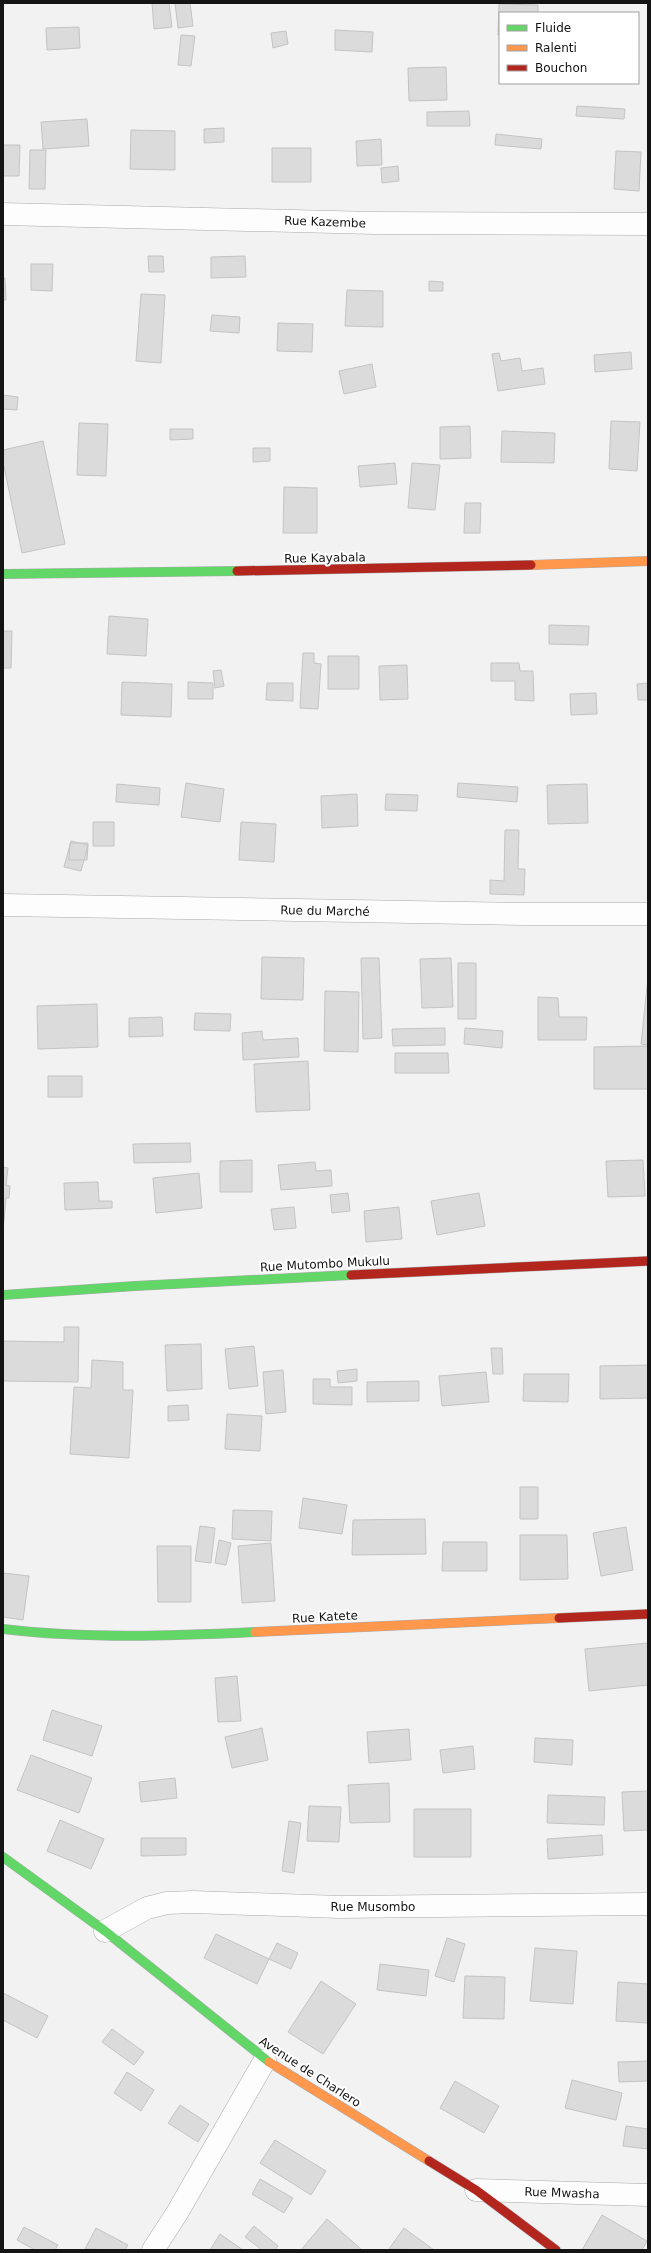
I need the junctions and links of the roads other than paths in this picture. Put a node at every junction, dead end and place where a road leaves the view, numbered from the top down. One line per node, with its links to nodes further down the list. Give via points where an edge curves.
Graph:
1 (3, 214): 2 (street, Rue Kazembe, via 374,224)
2 (648, 224)
3 (648, 561): 4 (street, Rue Kayabala, via 418,569)
4 (3, 574)
5 (3, 905): 6 (street, Rue du Marché)
6 (648, 914)
7 (648, 1262): 8 (street, Rue Mutombo Mukulu)
8 (3, 1295)
9 (648, 1614): 10 (street, Rue Katete, via 174,1636 106,1637 38,1634)
10 (3, 1629)
11 (3, 1856): 13 (street, Avenue de Charlero)
12 (648, 1904): 13 (street, Rue Musombo, via 340,1907 166,1903 147,1908)
13 (105, 1931): 14 (street, Avenue de Charlero)
14 (265, 2060): 15 (street, Avenue de Charlero); 17 (street, via 177,2214)
15 (476, 2190): 16 (street, Rue Mwasha); 18 (street, Avenue de Charlero)
16 (648, 2195)
17 (153, 2250)
18 (556, 2250)

